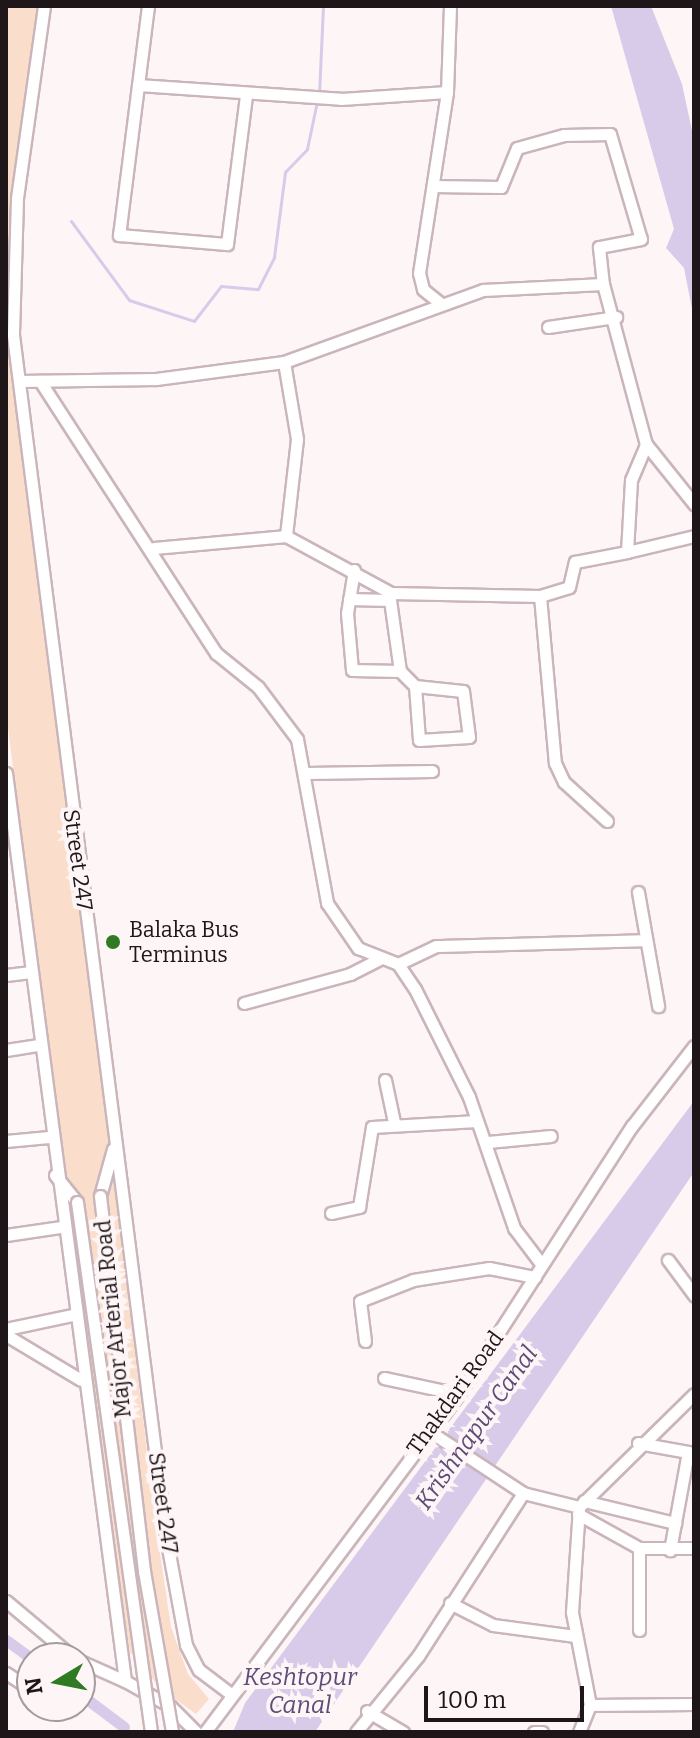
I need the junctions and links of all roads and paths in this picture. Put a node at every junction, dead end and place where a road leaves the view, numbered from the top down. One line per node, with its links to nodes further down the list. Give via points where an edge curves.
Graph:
1 (44, 6): 13 (street, Street 247, via 12,251)
2 (148, 6): 4 (street)
3 (450, 6): 5 (street)
4 (138, 85): 6 (street); 6 (street, via 117,233 220,247 228,240)
5 (447, 92): 6 (street, via 318,98); 7 (street)
6 (246, 95)
7 (433, 186): 8 (street, via 501,187 517,148 564,135 610,134 641,239 599,247); 9 (street, via 419,273 423,289)
8 (603, 284): 9 (street, via 483,290); 10 (street)
9 (440, 303): 12 (street, via 366,338)
10 (616, 317): 11 (street); 15 (street)
11 (548, 327)
12 (284, 362): 14 (street, via 156,379); 17 (street, via 297,439)
13 (19, 381): 14 (street); 51 (street, Street 247)
14 (40, 381): 19 (street, via 79,450)
15 (646, 444): 16 (street); 20 (street, via 631,480)
16 (694, 504)
17 (286, 536): 19 (street); 21 (street)
18 (694, 536): 20 (street)
19 (154, 548): 28 (street, via 216,653 258,687 297,739)
20 (627, 552): 22 (street, via 575,562 569,587)
21 (354, 570): 22 (street, via 391,593); 23 (street)
22 (540, 596): 30 (street, via 555,763 564,782)
23 (349, 599): 24 (street, via 390,600); 24 (street, via 354,673)
24 (400, 671): 25 (street)
25 (415, 686): 25 (street, via 419,740 469,737 463,691)
26 (432, 771): 28 (street)
27 (6, 773): 29 (street)
28 (307, 773): 35 (street, via 327,903 358,948)
29 (9, 818): 32 (street)
30 (607, 821)
31 (638, 892): 34 (street)
32 (21, 900): 33 (street); 37 (street)
33 (6, 902)
34 (645, 940): 36 (street, via 436,946); 40 (street)
35 (379, 959): 36 (street); 39 (street, via 350,974)
36 (398, 964): 45 (street, via 448,1048)
37 (29, 972): 38 (street); 41 (street)
38 (6, 975)
39 (244, 1003)
40 (658, 1006)
41 (39, 1045): 43 (street); 48 (street)
42 (694, 1046): 57 (street, Thakdari Road)
43 (6, 1050)
44 (385, 1080): 46 (street)
45 (477, 1121): 46 (street); 50 (street)
46 (394, 1122): 53 (street, via 369,1132 359,1207)
47 (551, 1136): 50 (street)
48 (49, 1137): 49 (street); 52 (street)
49 (6, 1141)
50 (488, 1142): 57 (street, via 514,1228)
51 (115, 1144): 82 (street, Street 247, via 186,1645 199,1670); 87 (street, Major Arterial Road, bridge, via 100,1196 144,1571)
52 (54, 1173): 54 (street); 86 (street, Major Arterial Road, bridge, via 77,1202)
53 (331, 1213)
54 (61, 1227): 55 (street); 60 (street)
55 (6, 1235)
56 (668, 1260): 59 (street)
57 (542, 1265): 58 (street, Thakdari Road)
58 (535, 1277): 62 (street, via 489,1268 413,1280 360,1301); 65 (street, Thakdari Road)
59 (694, 1295)
60 (72, 1315): 61 (street); 64 (street)
61 (6, 1332): 64 (street)
62 (365, 1341)
63 (384, 1378): 65 (street)
64 (81, 1380): 81 (street)
65 (459, 1394): 67 (street, Thakdari Road)
66 (694, 1394): 68 (street)
67 (429, 1431): 69 (street); 82 (street, Thakdari Road, via 309,1600)
68 (638, 1443): 70 (street); 71 (street, via 687,1450)
69 (523, 1493): 70 (street); 76 (street)
70 (580, 1507): 71 (street); 72 (street); 78 (street)
71 (675, 1523): 74 (street)
72 (639, 1548): 74 (street); 77 (street)
73 (694, 1548): 74 (street)
74 (670, 1550)
75 (6, 1601): 79 (street)
76 (450, 1603): 78 (street, via 493,1625); 85 (street, via 418,1656)
77 (639, 1630)
78 (575, 1636): 84 (street)
79 (55, 1642)
80 (96, 1668): 81 (street)
81 (125, 1681): 88 (street, via 170,1706)
82 (231, 1694): 89 (street, Thakdari Road)
83 (694, 1704): 84 (street)
84 (590, 1705): 94 (street)
85 (367, 1711): 90 (street); 91 (street)
86 (151, 1732)
87 (172, 1732)
88 (196, 1732)
89 (205, 1732)
90 (356, 1732)
91 (403, 1732)
92 (534, 1732): 93 (street)
93 (542, 1732)
94 (579, 1732)

